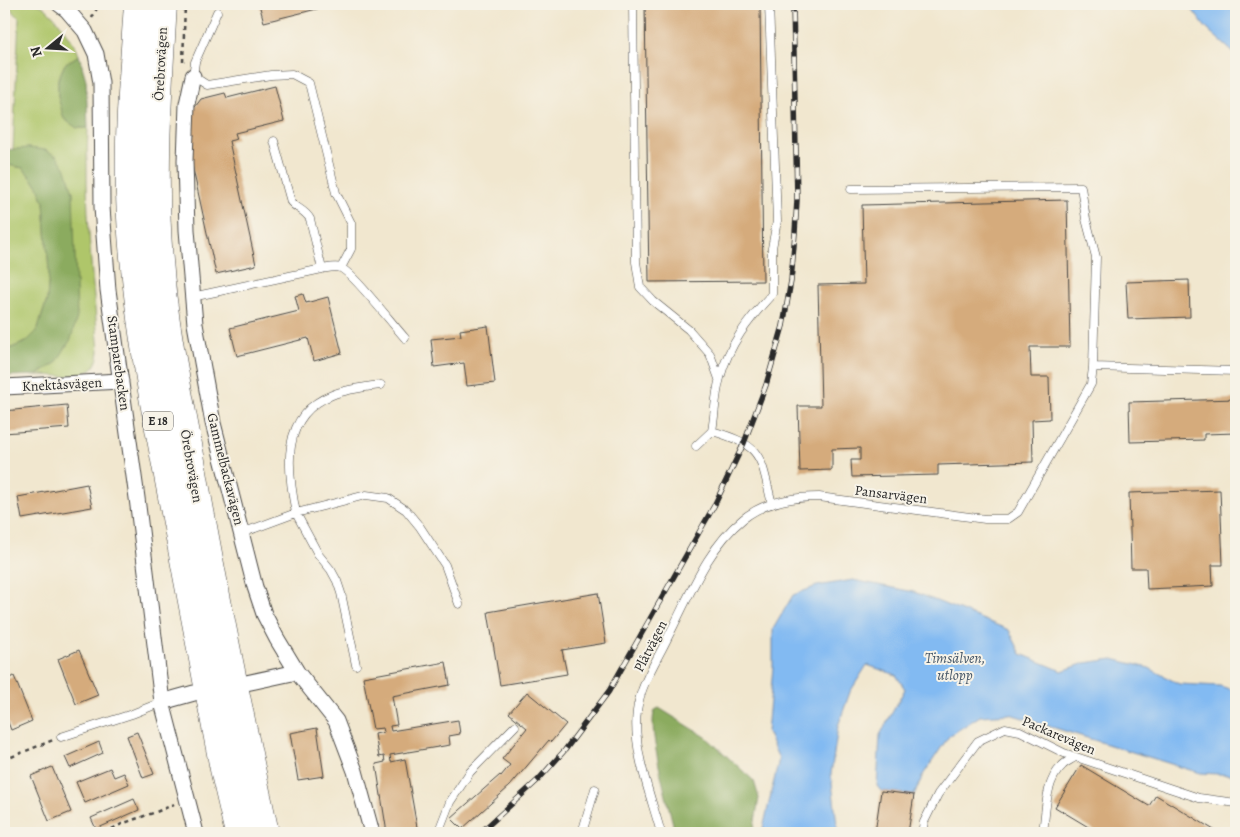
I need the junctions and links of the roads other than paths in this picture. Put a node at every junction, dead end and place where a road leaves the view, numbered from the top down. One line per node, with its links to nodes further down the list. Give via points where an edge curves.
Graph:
1 (59, 4): 17 (street, Stamparebacken, via 85,30 96,54 101,83 104,240)
2 (138, 4): 37 (highway, Örebrovägen / E 18, via 130,192 136,279 156,411)
3 (163, 4): 38 (highway, Örebrovägen / E 18, via 155,184 163,296 206,543)
4 (633, 4): 16 (lane, via 636,262 640,287 653,302 689,330 710,354)
5 (769, 4): 16 (lane, via 777,221 772,248 772,294 746,322)
6 (217, 12): 7 (lane, via 195,62)
7 (193, 76): 10 (lane, via 207,85 292,74 308,83 336,193 352,223 351,249); 12 (street, Gammelbackavägen, via 187,104 185,161 186,230)
8 (274, 142): 11 (lane, via 291,202 310,219)
9 (851, 189): 14 (lane, via 1081,187 1096,257)
10 (341, 268): 11 (lane); 13 (lane)
11 (322, 269): 12 (lane)
12 (192, 297): 24 (street, Gammelbackavägen, via 211,414)
13 (405, 338)
14 (1093, 367): 15 (lane); 22 (lane, Pansarvägen, via 1091,384 1018,512 1008,519 984,519 819,497)
15 (1236, 371)
16 (719, 379): 20 (lane)
17 (121, 381): 19 (street, Knektåsvägen); 30 (street, Stamparebacken)
18 (381, 385): 23 (lane, via 331,395 312,406 300,420 290,440 289,464)
19 (4, 387)
20 (712, 431): 21 (lane); 22 (lane, via 734,437 757,453)
21 (696, 446)
22 (772, 504): 42 (lane, Plåtvägen, via 744,518 716,549 641,693 637,710 638,745)
23 (296, 513): 24 (lane); 25 (lane, via 366,495 388,498 406,510 420,527 445,565); 26 (lane, via 314,548 337,581)
24 (242, 533): 27 (street, Gammelbackavägen, via 264,614)
25 (459, 604)
26 (356, 666)
27 (297, 672): 28 (street); 39 (street, Gammelbackavägen, via 336,721 355,771)
28 (246, 682)
29 (194, 693): 30 (street)
30 (162, 702): 32 (lane); 36 (street, Stamparebacken)
31 (514, 726): 40 (lane, via 470,772 450,802)
32 (61, 737)
33 (1075, 757): 35 (lane, Packarevägen, via 1199,798); 43 (lane, Packarevägen, via 1020,731 1005,728 978,741 938,794); 44 (lane, via 1061,766 1054,778 1048,794)
34 (595, 788): 41 (lane)
35 (1236, 803)
36 (196, 833)
37 (238, 833)
38 (265, 833)
39 (372, 833)
40 (438, 833)
41 (582, 833)
42 (661, 833)
43 (922, 833)
44 (1043, 833)

